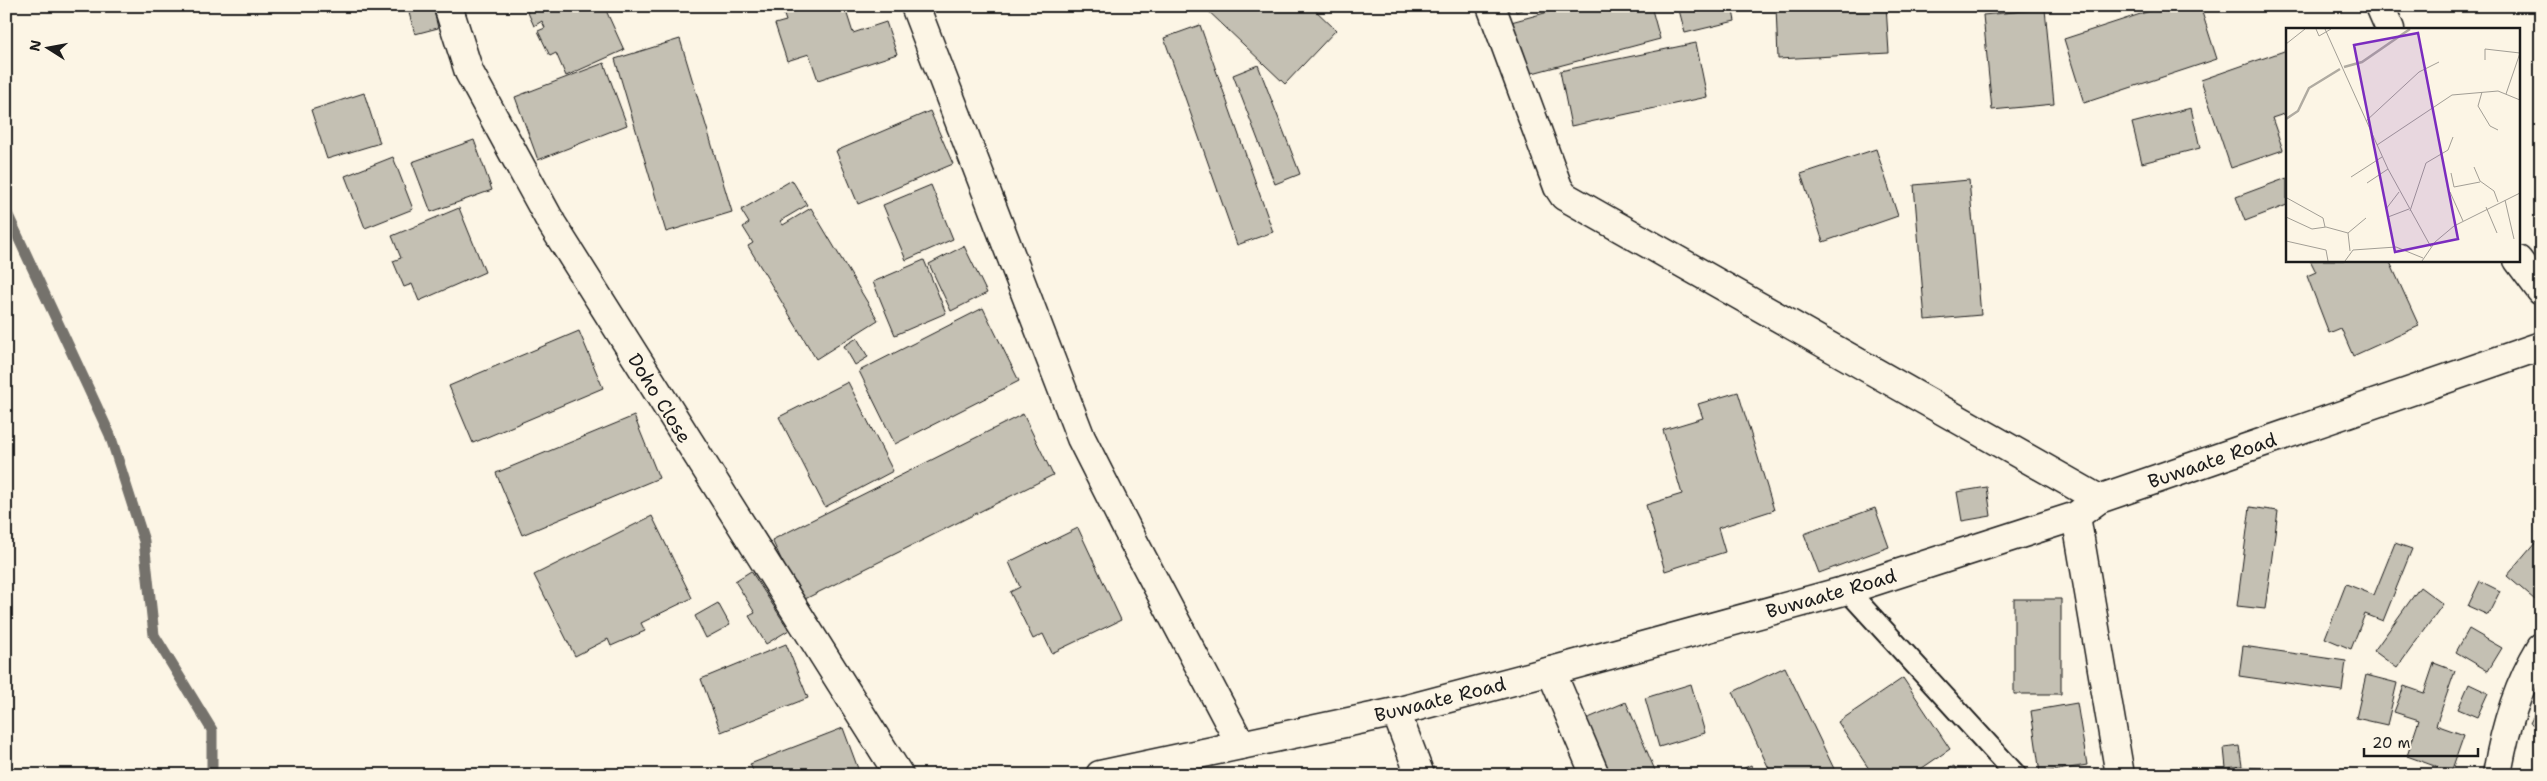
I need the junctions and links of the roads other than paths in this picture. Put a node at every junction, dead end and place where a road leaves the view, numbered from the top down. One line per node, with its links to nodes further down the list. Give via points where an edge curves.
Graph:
1 (448, 6): 16 (street, Doho Close, via 469,72 552,224)
2 (915, 6): 15 (street, via 1081,438)
3 (1490, 6): 9 (street, via 1564,196)
4 (2380, 6): 5 (street)
5 (2390, 28)
6 (2519, 261): 7 (street)
7 (2541, 291)
8 (2541, 346): 9 (street, Buwaate Road)
9 (2099, 500): 10 (street, Buwaate Road)
10 (2076, 516): 11 (street, Buwaate Road); 21 (street)
11 (1847, 590): 13 (street, Buwaate Road); 20 (lane)
12 (2541, 647): 22 (street, via 2513,708)
13 (1552, 671): 14 (street, Buwaate Road); 19 (street)
14 (1396, 712): 15 (street, Buwaate Road); 18 (street)
15 (1241, 745): 17 (street, Buwaate Road)
16 (898, 775)
17 (1100, 775)
18 (1420, 775)
19 (1595, 775)
20 (2016, 775)
21 (2120, 775)
22 (2497, 775)

